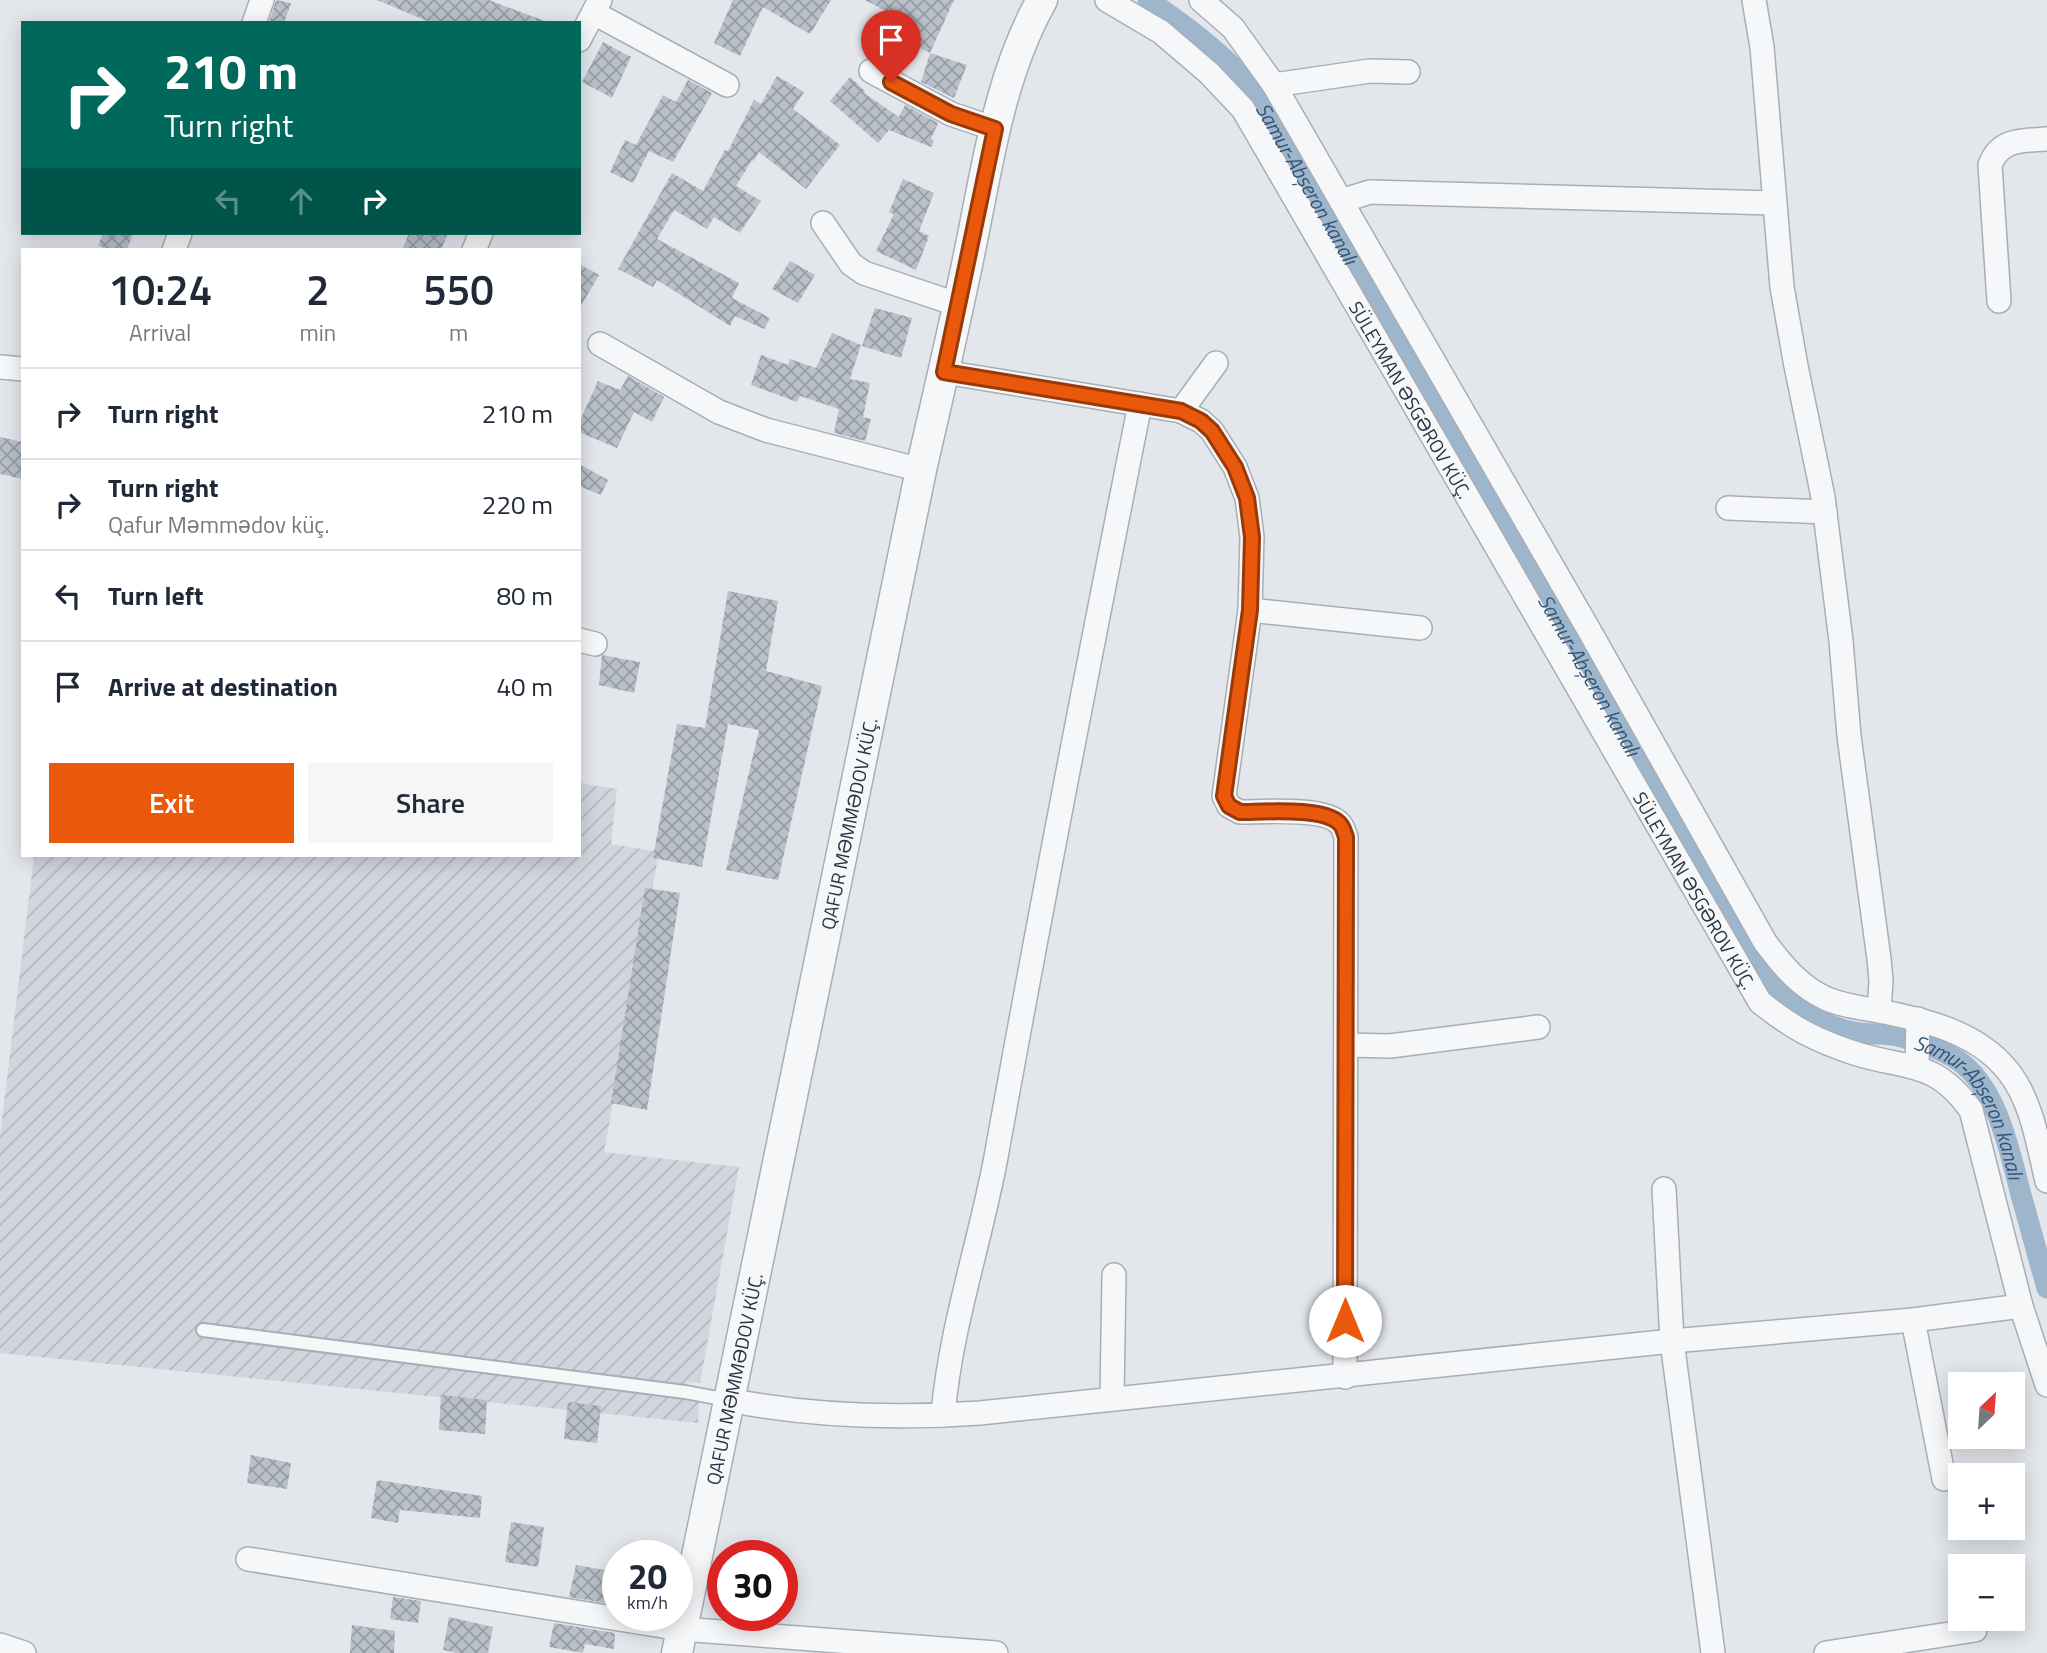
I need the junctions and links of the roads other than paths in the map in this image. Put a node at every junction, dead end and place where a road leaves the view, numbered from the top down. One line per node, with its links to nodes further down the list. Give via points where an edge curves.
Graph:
1 (262, 0): 7 (street)
2 (1042, 0): 13 (street, QAFUR MƏMMƏDOV KÜÇ., via 1023,37)
3 (1107, 0): 36 (street, SÜLEYMAN ƏSGƏROV KÜÇ., via 1161,32 1243,109 1760,1002 1810,1037 1857,1054)
4 (1201, 0): 12 (street, SÜLEYMAN ƏSGƏROV KÜÇ., via 1233,29)
5 (1754, 0): 16 (street)
6 (597, 6): 8 (street); 11 (street)
7 (255, 21)
8 (581, 36)
9 (871, 71): 13 (street, via 951,114)
10 (1408, 72): 12 (street, via 1370,71)
11 (727, 85)
12 (1274, 85): 15 (street, SÜLEYMAN ƏSGƏROV KÜÇ.)
13 (995, 129): 19 (street, QAFUR MƏMMƏDOV KÜÇ.)
14 (2047, 139): 18 (street, via 2001,146 1990,165)
15 (1340, 201): 16 (street, via 1370,192); 32 (street, SÜLEYMAN ƏSGƏROV KÜÇ., via 1765,942 1810,990 1845,1006)
16 (1774, 203): 29 (street, via 1782,287)
17 (823, 223): 19 (street, via 851,264 864,273)
18 (1998, 301)
19 (959, 305): 24 (street, QAFUR MƏMMƏDOV KÜÇ.)
20 (600, 344): 27 (street, via 719,412 766,430)
21 (1216, 363): 26 (street)
22 (0, 367): 23 (street)
23 (21, 369)
24 (944, 372): 25 (street); 27 (street, QAFUR MƏMMƏDOV KÜÇ.)
25 (1140, 404): 26 (street); 48 (street, via 986,1214 949,1364)
26 (1181, 411): 30 (street, via 1212,431 1235,467 1247,498 1252,537)
27 (920, 470): 47 (street, QAFUR MƏMMƏDOV KÜÇ.)
28 (1728, 508): 29 (street)
29 (1825, 512): 32 (street, via 1879,959)
30 (1250, 610): 31 (street); 35 (street, via 1224,796 1229,806 1240,812 1318,814 1341,824 1346,837)
31 (1420, 628)
32 (1879, 1011): 33 (street, SÜLEYMAN ƏSGƏROV KÜÇ.)
33 (1918, 1019): 36 (street); 37 (street, SÜLEYMAN ƏSGƏROV KÜÇ., via 1980,1045 2008,1071 2029,1109)
34 (1538, 1027): 35 (street, via 1390,1046)
35 (1347, 1045): 44 (street)
36 (1917, 1066): 40 (street, SÜLEYMAN ƏSGƏROV KÜÇ., via 1951,1086 1971,1110)
37 (2047, 1181)
38 (1664, 1189): 43 (street)
39 (1114, 1275): 46 (street)
40 (2021, 1306): 41 (street); 45 (street, SÜLEYMAN ƏSGƏROV KÜÇ.)
41 (1913, 1320): 43 (street); 49 (street)
42 (203, 1330): 47 (lane)
43 (1672, 1341): 44 (street); 56 (street)
44 (1345, 1377): 46 (street)
45 (2047, 1385)
46 (1112, 1397): 48 (street)
47 (728, 1400): 48 (street, via 814,1413); 52 (street, QAFUR MƏMMƏDOV KÜÇ.)
48 (943, 1415)
49 (1944, 1479)
50 (248, 1559): 52 (street)
51 (1969, 1631): 57 (street)
52 (679, 1641): 55 (street)
53 (0, 1645): 54 (street)
54 (24, 1653)
55 (996, 1653)
56 (1713, 1653)
57 (1826, 1653)

